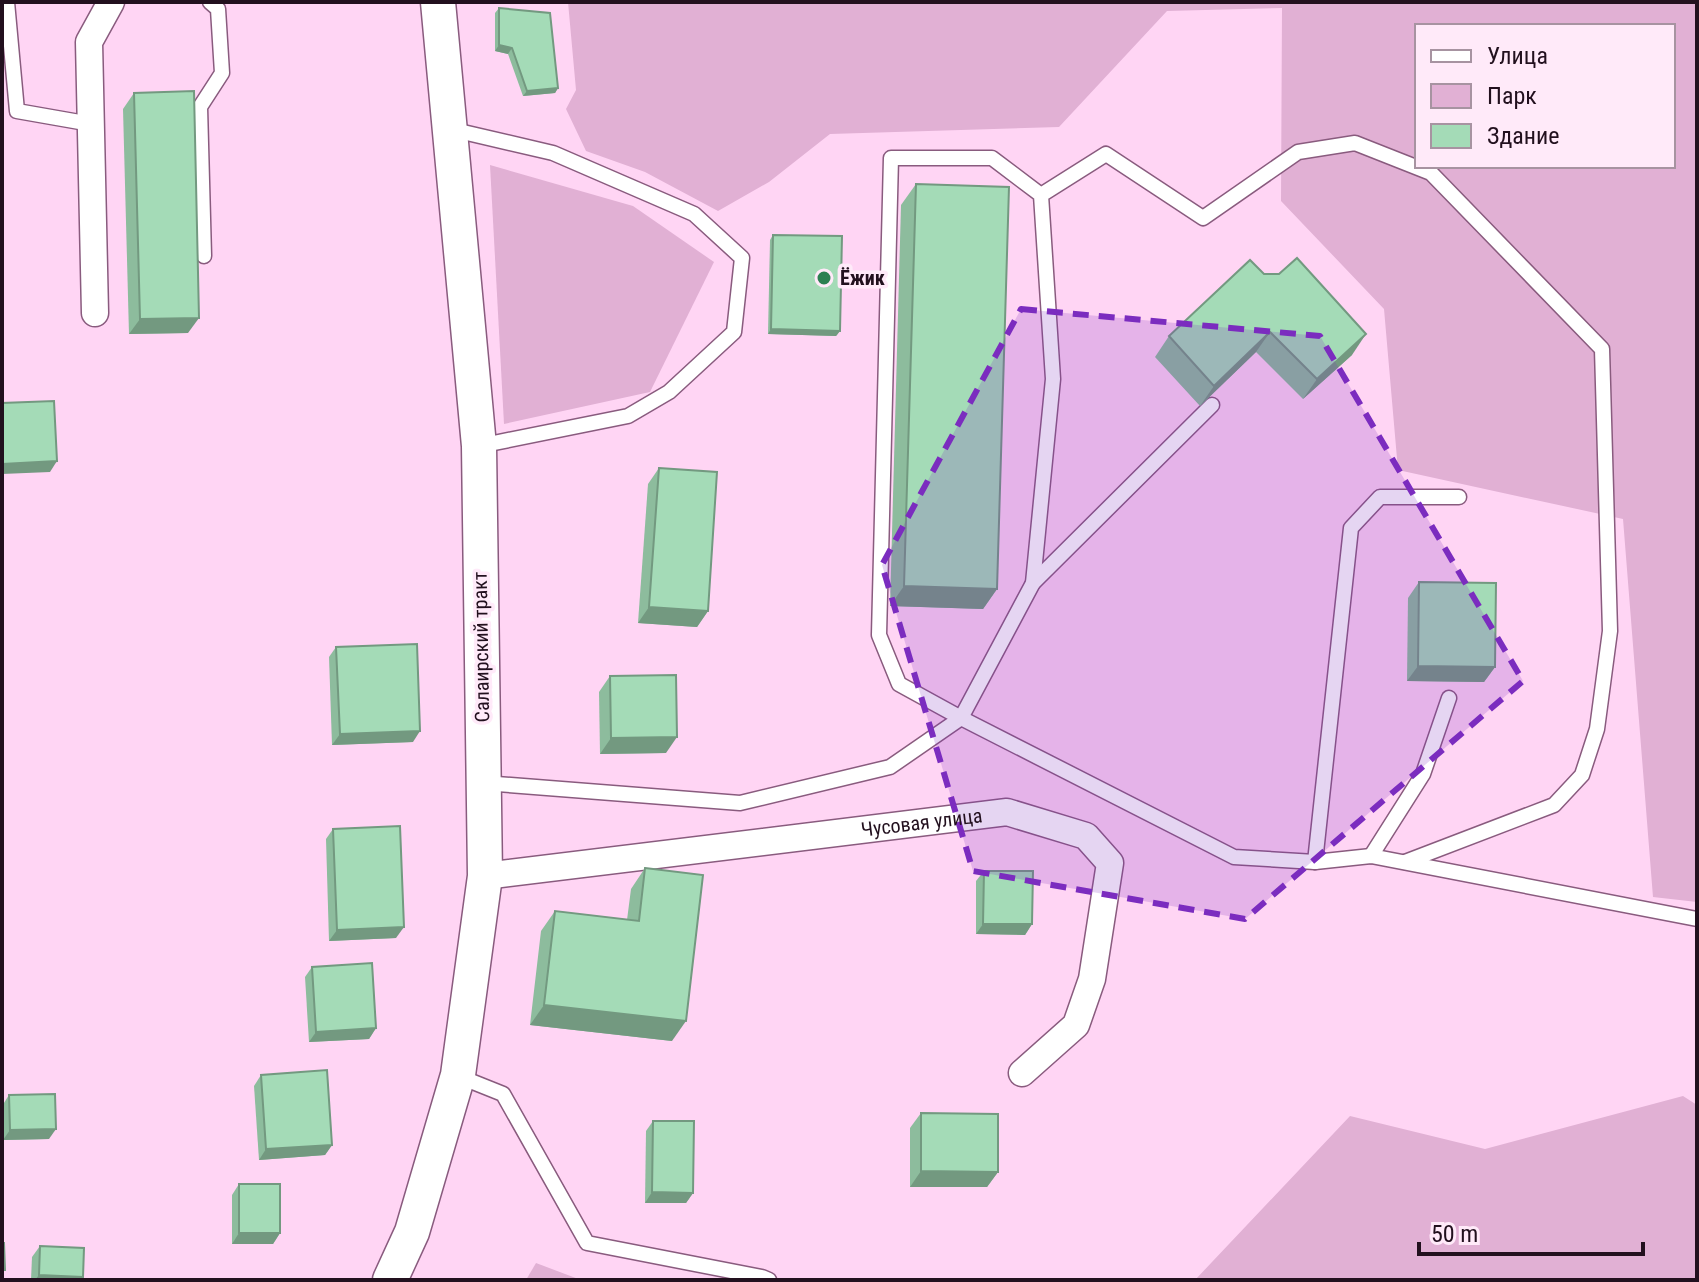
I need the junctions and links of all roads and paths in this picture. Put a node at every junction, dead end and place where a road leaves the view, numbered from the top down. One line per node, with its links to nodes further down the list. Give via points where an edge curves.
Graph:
1 (7, 2): 5 (lane, via 17,111)
2 (111, 2): 5 (street, via 89,42)
3 (210, 2): 10 (lane, via 218,9 222,73 200,107)
4 (438, 2): 6 (street, Салаирский тракт)
5 (91, 124): 11 (street)
6 (450, 129): 13 (street, Салаирский тракт); 13 (lane, via 553,153 694,214 742,258 734,332 669,392 628,416)
7 (1415, 167): 9 (lane, via 1355,143 1298,152 1203,218 1106,154)
8 (1418, 168): 21 (lane, via 1431,173 1602,349 1610,631 1597,729 1582,775 1554,805)
9 (1041, 195): 15 (lane, via 1053,379); 17 (lane, via 992,158 891,158 879,635 899,684)
10 (204, 256)
11 (95, 313)
12 (1212, 405): 15 (lane)
13 (479, 446): 18 (street, Салаирский тракт)
14 (1459, 497): 20 (lane, via 1380,497 1351,528)
15 (1033, 583): 17 (lane)
16 (1449, 698): 19 (lane, via 1423,774)
17 (961, 718): 18 (lane, via 890,767 740,803); 20 (lane, via 1234,857)
18 (483, 783): 22 (street, Салаирский тракт)
19 (1371, 856): 20 (lane); 21 (lane)
20 (1315, 862)
21 (1405, 862): 23 (lane)
22 (485, 876): 24 (street, Чусовая улица, via 1007,812 1086,836 1110,863 1092,979 1076,1025); 25 (street, Салаирский тракт)
23 (1697, 919)
24 (1022, 1073)
25 (458, 1075): 26 (street, Салаирский тракт, via 412,1232); 27 (lane, via 503,1094 587,1243)
26 (390, 1280)
27 (769, 1280)

